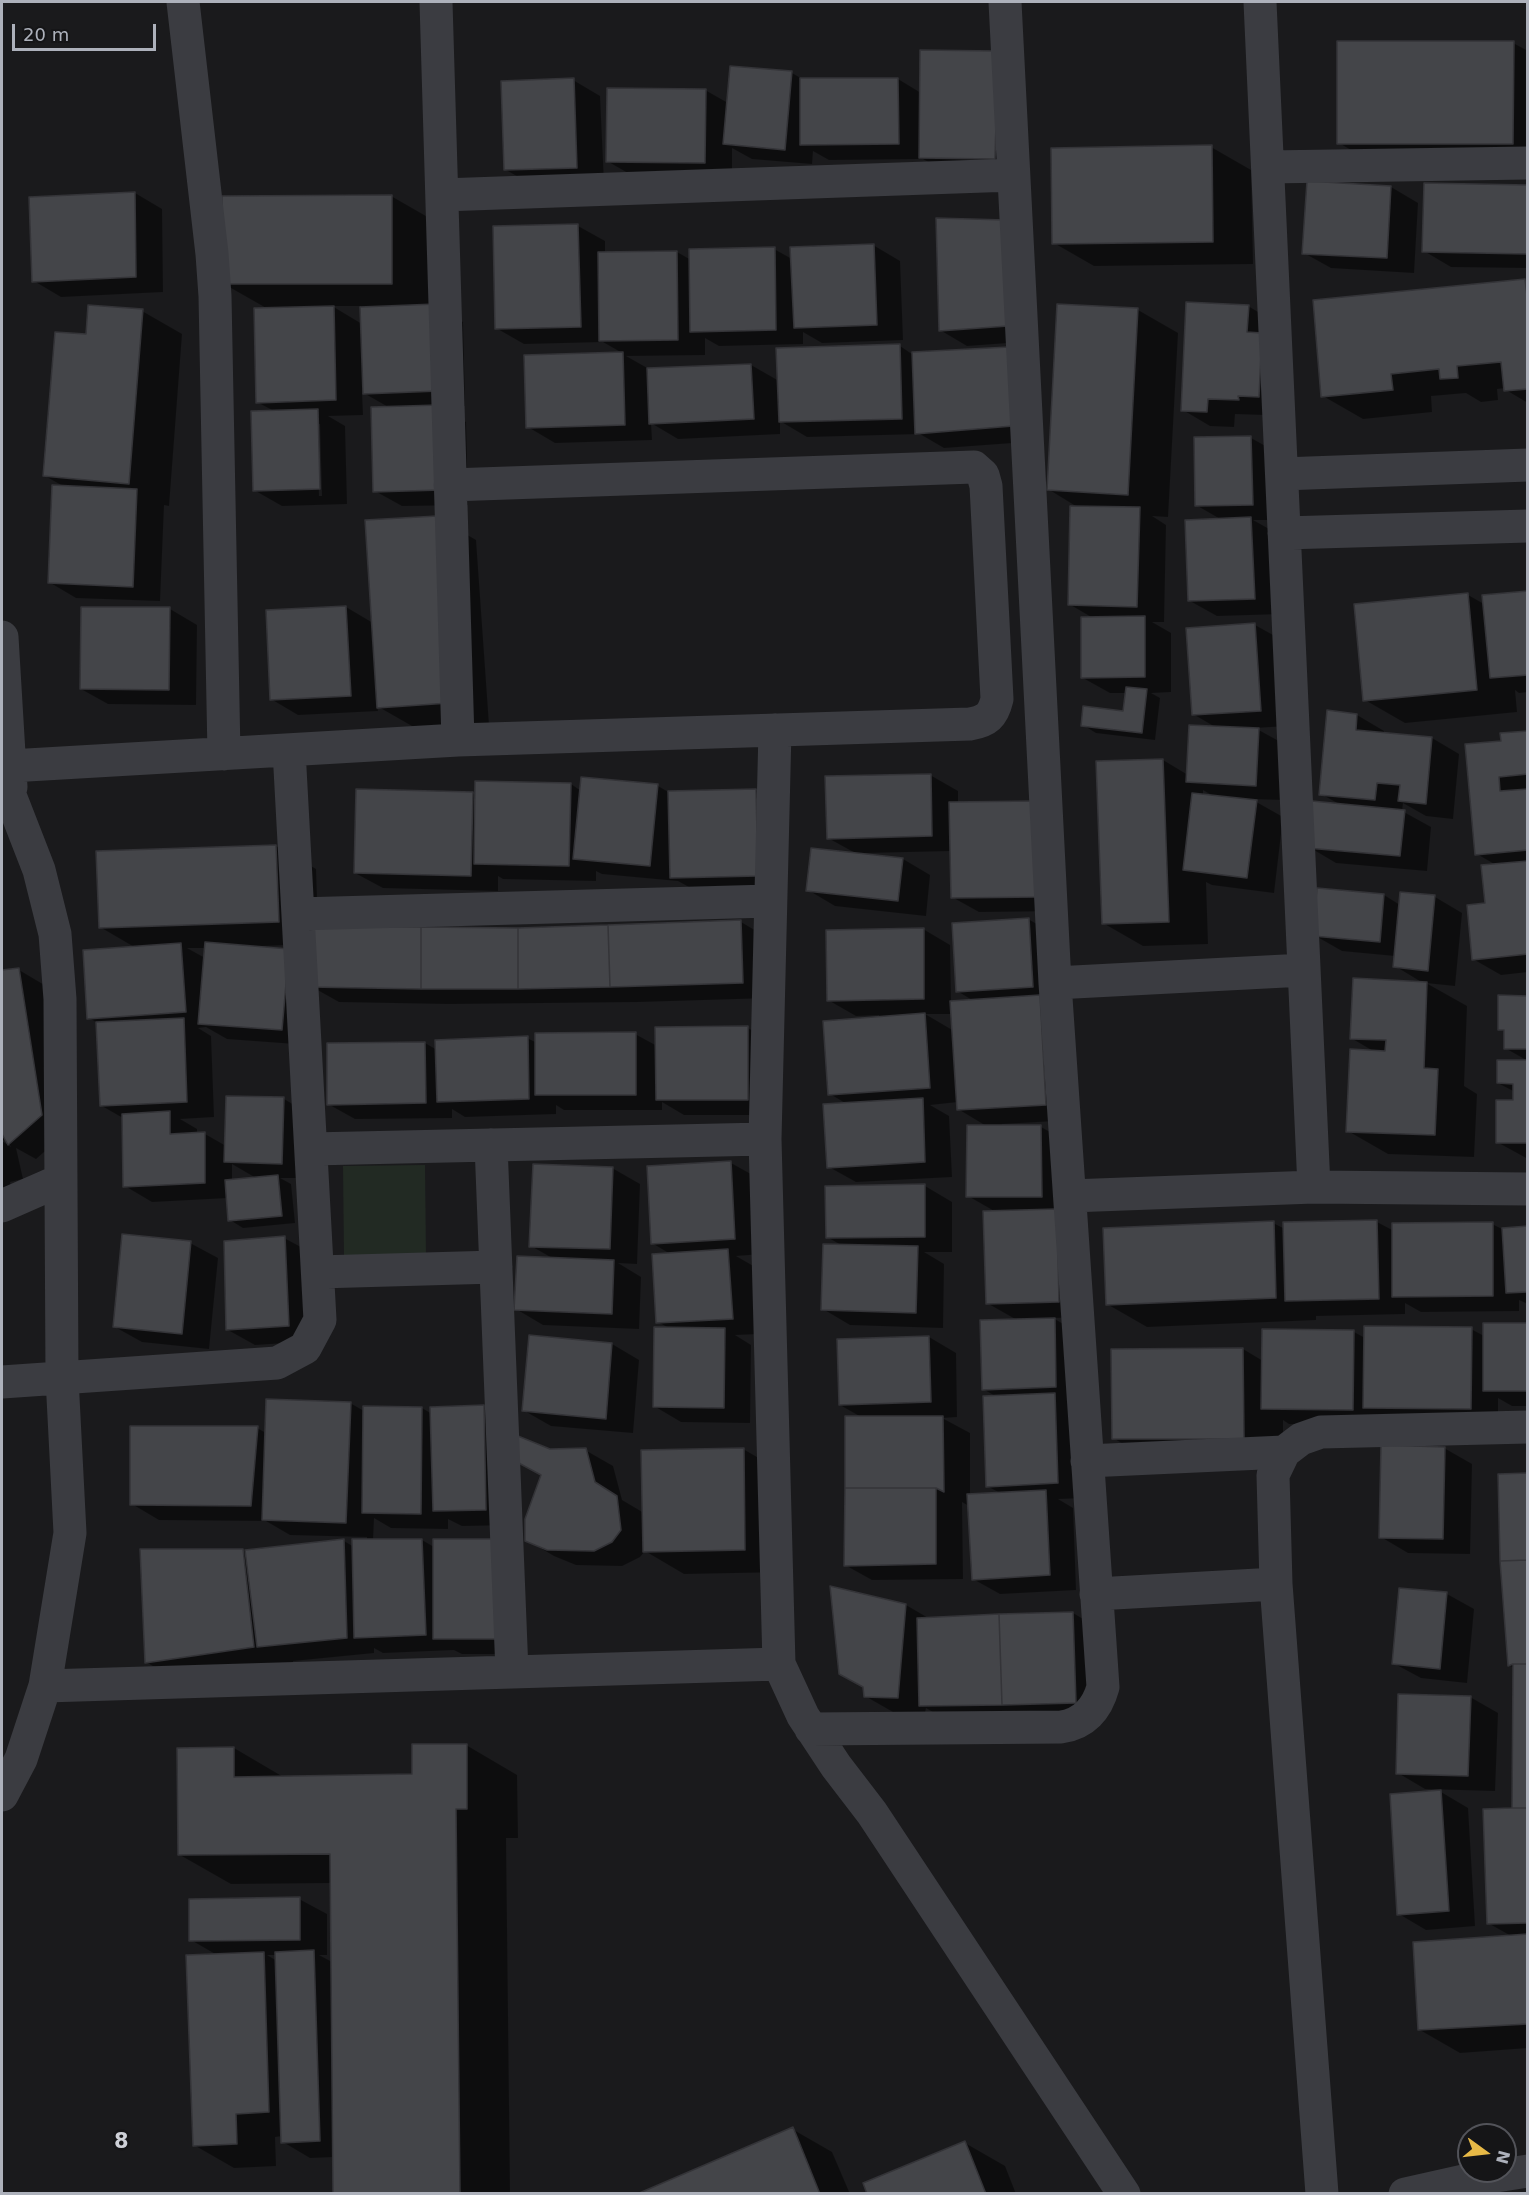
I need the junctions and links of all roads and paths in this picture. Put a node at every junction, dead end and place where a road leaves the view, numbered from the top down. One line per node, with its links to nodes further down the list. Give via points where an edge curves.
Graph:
1 (183, 2): 18 (street, via 215,296)
2 (436, 2): 8 (street)
3 (1005, 2): 7 (street)
4 (1260, 2): 6 (street)
5 (1527, 163): 6 (street)
6 (1268, 167): 10 (street)
7 (1013, 175): 8 (street); 23 (street)
8 (442, 195): 11 (street)
9 (1527, 465): 10 (street)
10 (1282, 474): 13 (street)
11 (450, 485): 15 (street, via 974,467 983,475 986,486 997,699 994,712 984,722 970,724); 16 (street)
12 (1527, 526): 13 (street)
13 (1284, 533): 22 (street)
14 (2, 637): 19 (street)
15 (776, 730): 16 (street); 20 (street)
16 (458, 740): 17 (street)
17 (289, 750): 18 (street); 21 (street)
18 (224, 754): 19 (street)
19 (8, 793): 27 (street, via 39,870 55,934 60,999)
20 (770, 901): 21 (street); 24 (street)
21 (298, 914): 26 (street)
22 (1304, 970): 23 (street); 28 (street)
23 (1055, 983): 30 (street)
24 (765, 1139): 25 (street); 41 (street)
25 (490, 1145): 26 (street); 32 (street)
26 (311, 1149): 33 (street)
27 (61, 1180): 31 (street); 34 (street)
28 (1314, 1187): 29 (street); 30 (street)
29 (1527, 1188)
30 (1070, 1196): 38 (street)
31 (2, 1206)
32 (496, 1267): 33 (street); 42 (street)
33 (318, 1272): 34 (street, via 320,1320 305,1348 277,1363)
34 (62, 1378): 35 (street); 43 (street, via 70,1533)
35 (2, 1382)
36 (1527, 1427): 37 (street, via 1321,1432 1300,1439)
37 (1284, 1452): 38 (street); 39 (street, via 1273,1475)
38 (1087, 1461): 40 (street)
39 (1276, 1584): 40 (street); 48 (street)
40 (1096, 1594): 44 (street, via 1103,1687 1092,1712 1071,1726)
41 (778, 1664): 42 (street); 44 (street)
42 (512, 1672): 43 (street)
43 (45, 1686): 45 (street, via 21,1759)
44 (812, 1729): 47 (street)
45 (2, 1795)
46 (1527, 2172): 49 (street)
47 (1124, 2193)
48 (1322, 2193)
49 (1406, 2193)

